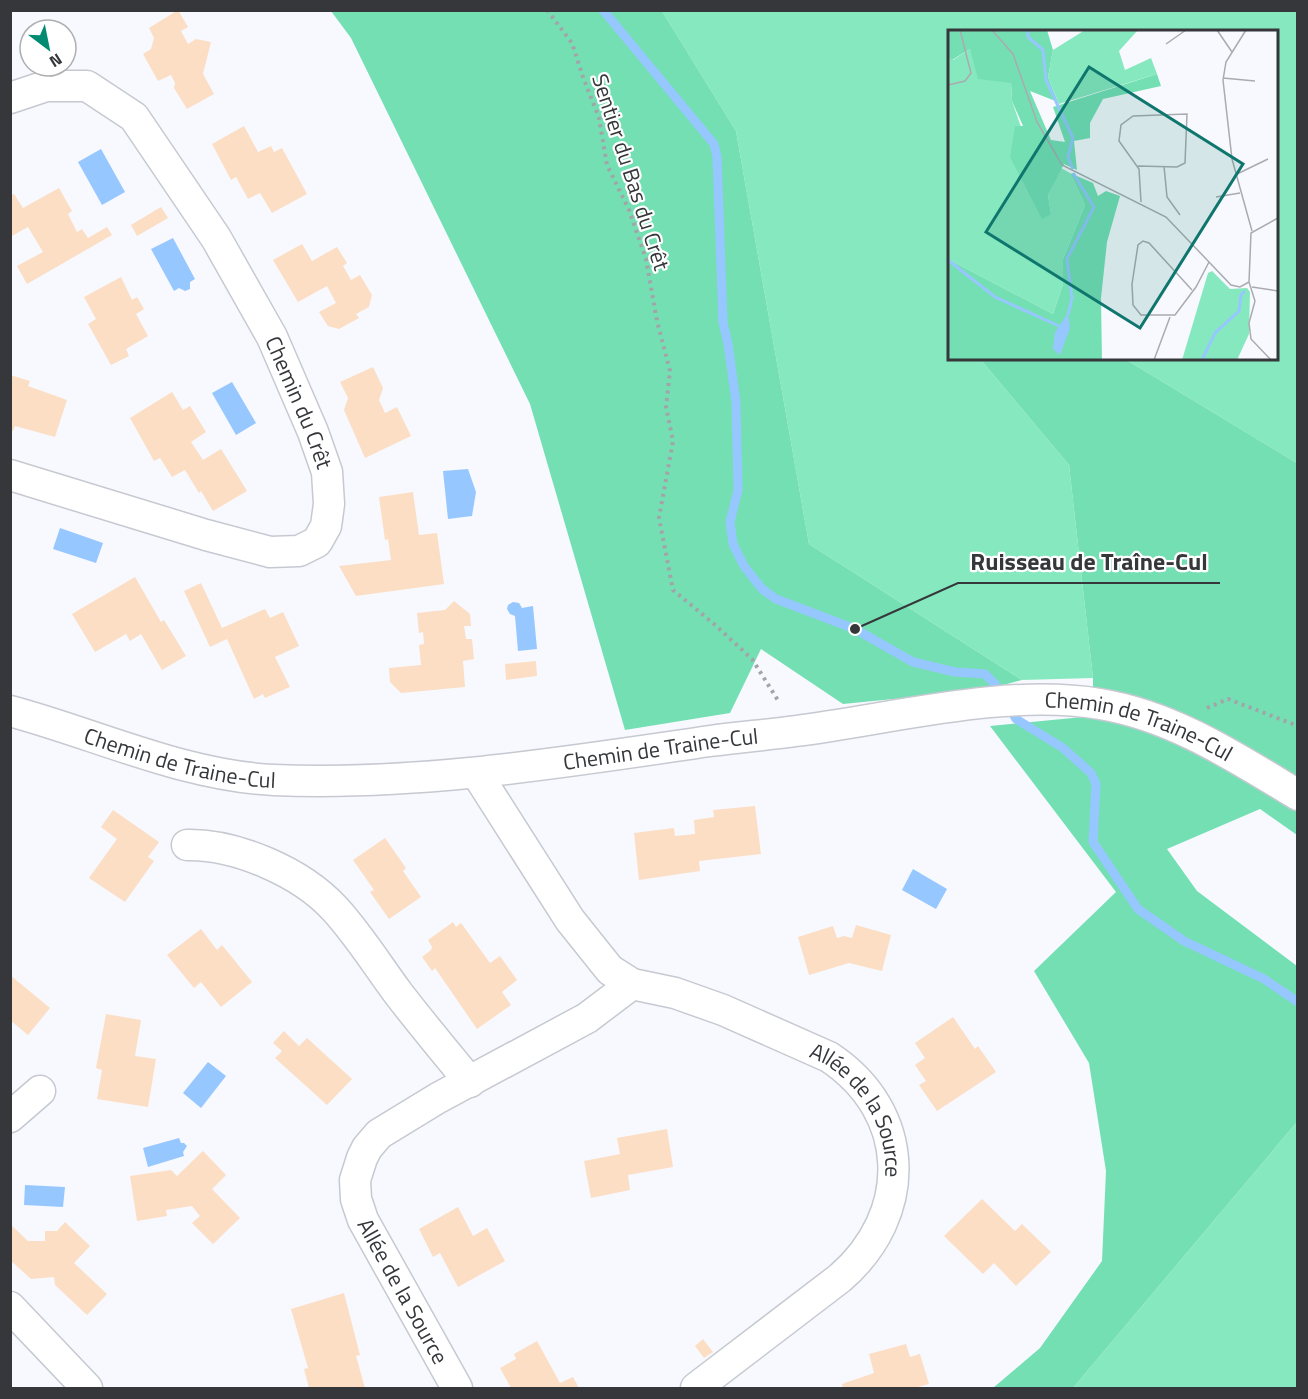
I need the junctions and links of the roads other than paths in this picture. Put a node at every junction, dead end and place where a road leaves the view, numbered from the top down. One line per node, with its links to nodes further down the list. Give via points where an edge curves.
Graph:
1 (10, 98): 2 (street, Chemin du Crêt, via 46,86 87,86 134,117 216,238 272,337 327,472 329,504 326,526 317,542 299,551 270,552)
2 (10, 475)
3 (10, 711): 4 (street, Chemin de Traine-Cul, via 229,775 331,781)
4 (477, 774): 5 (street, Chemin de Traine-Cul, via 975,704 1044,699 1098,703 1137,712 1218,746); 7 (street, Allée de la Source, via 570,920 610,970)
5 (1298, 795)
6 (187, 845): 8 (street, via 232,851 273,865 301,881 334,908)
7 (632, 984): 8 (street, Allée de la Source, via 587,1018); 14 (street, Allée de la Source, via 675,993 723,1010 829,1057 852,1074 869,1095 883,1119 892,1150 893,1183 886,1216 870,1247 840,1278)
8 (470, 1082): 13 (street, Allée de la Source, via 380,1134 362,1158 355,1189 363,1220)
9 (39, 1091): 10 (street)
10 (10, 1117)
11 (10, 1307): 12 (street)
12 (87, 1389)
13 (457, 1389)
14 (696, 1389)

